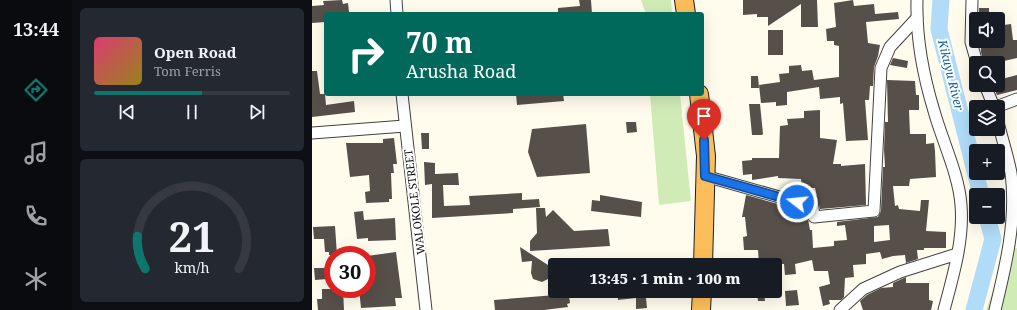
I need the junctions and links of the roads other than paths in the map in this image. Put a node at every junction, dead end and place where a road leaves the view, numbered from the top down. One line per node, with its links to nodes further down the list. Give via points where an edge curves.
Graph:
1 (396, 0): 5 (street)
2 (684, 0): 6 (highway)
3 (917, 0): 7 (street)
4 (972, 0): 8 (street, via 971,42)
5 (397, 12)
6 (686, 12)
7 (916, 18): 16 (street, via 890,47 881,68 874,211 814,217 812,200 797,202); 18 (street, via 920,56 961,203 962,231)
8 (975, 56)
9 (402, 96): 13 (street, WALOKOLE STREET)
10 (699, 96): 16 (highway, via 706,156)
11 (1017, 99): 12 (street)
12 (1005, 103)
13 (405, 126): 14 (street); 21 (street, WALOKOLE STREET)
14 (312, 133)
15 (1002, 136): 17 (street, via 1011,174)
16 (705, 176): 19 (highway)
17 (1014, 251): 25 (street)
18 (957, 254): 23 (street, via 900,272 863,289); 24 (street)
19 (703, 258)
20 (702, 298): 22 (highway)
21 (426, 310)
22 (701, 310)
23 (840, 310)
24 (944, 310)
25 (995, 310)

